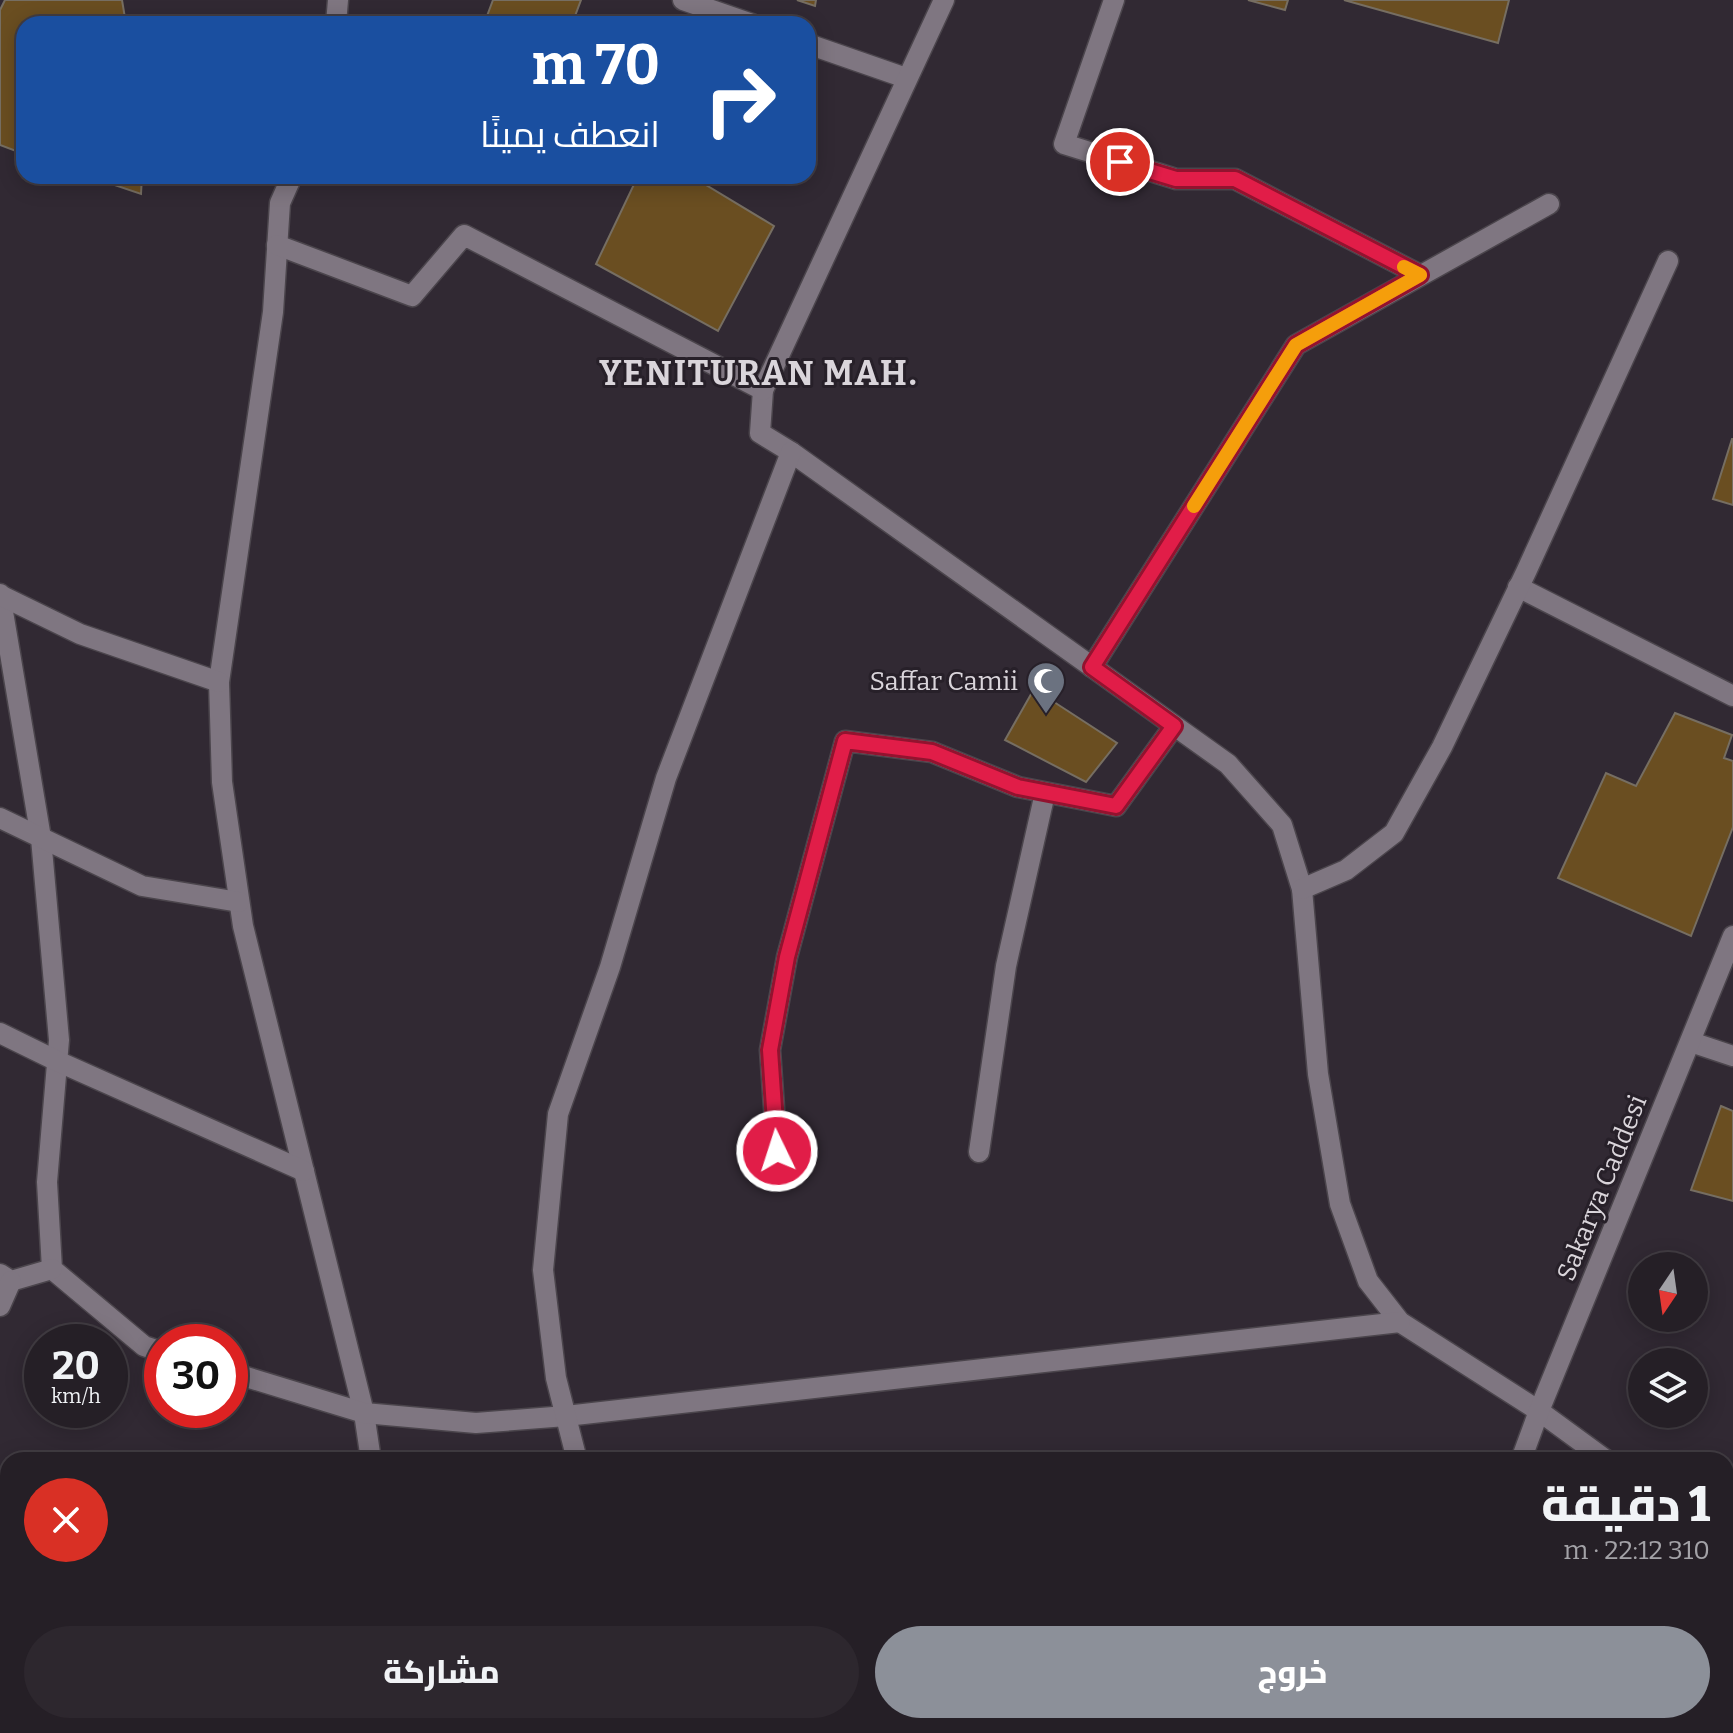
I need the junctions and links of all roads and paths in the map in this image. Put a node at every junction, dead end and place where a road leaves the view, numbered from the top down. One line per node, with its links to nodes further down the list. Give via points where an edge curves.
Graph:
1 (683, 0): 4 (street)
2 (944, 0): 6 (street)
3 (1114, 0): 11 (street, via 1064,144 1176,179 1235,179)
4 (729, 16)
5 (816, 47): 6 (street)
6 (906, 78): 12 (street)
7 (288, 184): 9 (street, via 280,203)
8 (1549, 204): 11 (street)
9 (277, 245): 12 (street, via 412,296 464,235); 17 (street, via 273,312)
10 (1668, 261): 14 (street)
11 (1420, 275): 16 (street, via 1296,345)
12 (763, 390): 13 (street, via 760,433)
13 (791, 452): 16 (street); 41 (street, via 666,778 610,967 558,1114 543,1270)
14 (1518, 587): 18 (street); 23 (street, via 1442,747 1394,833 1346,870)
15 (0, 595): 17 (street, via 80,634); 22 (street)
16 (1092, 667): 19 (street)
17 (219, 682): 24 (street, via 222,782)
18 (1733, 696)
19 (1174, 726): 20 (street, via 1116,806); 23 (street, via 1228,764 1282,825)
20 (1045, 793): 30 (street, via 932,752 845,741 787,957 770,1050); 31 (street, via 1006,966)
21 (0, 818): 22 (street)
22 (41, 838): 24 (street, via 142,886); 29 (street)
23 (1302, 889): 36 (street, via 1318,1074 1340,1204 1368,1281)
24 (239, 902): 32 (street)
25 (1733, 936): 27 (street, Sakarya Caddesi)
26 (0, 1033): 29 (street)
27 (1691, 1042): 28 (street); 39 (street, Sakarya Caddesi)
28 (1733, 1056)
29 (57, 1061): 32 (street); 33 (street, via 47,1182)
30 (777, 1151)
31 (979, 1152)
32 (304, 1171): 40 (street)
33 (52, 1269): 34 (street); 37 (street)
34 (5, 1277): 35 (street)
35 (0, 1306)
36 (1400, 1322): 39 (street); 41 (street)
37 (144, 1346)
38 (248, 1378): 40 (street)
39 (1539, 1411): 44 (street, Sakarya Caddesi); 45 (street)
40 (364, 1413): 41 (street, via 476,1423); 42 (street)
41 (566, 1416): 43 (street)
42 (370, 1452)
43 (575, 1452)
44 (1524, 1452)
45 (1595, 1452)

